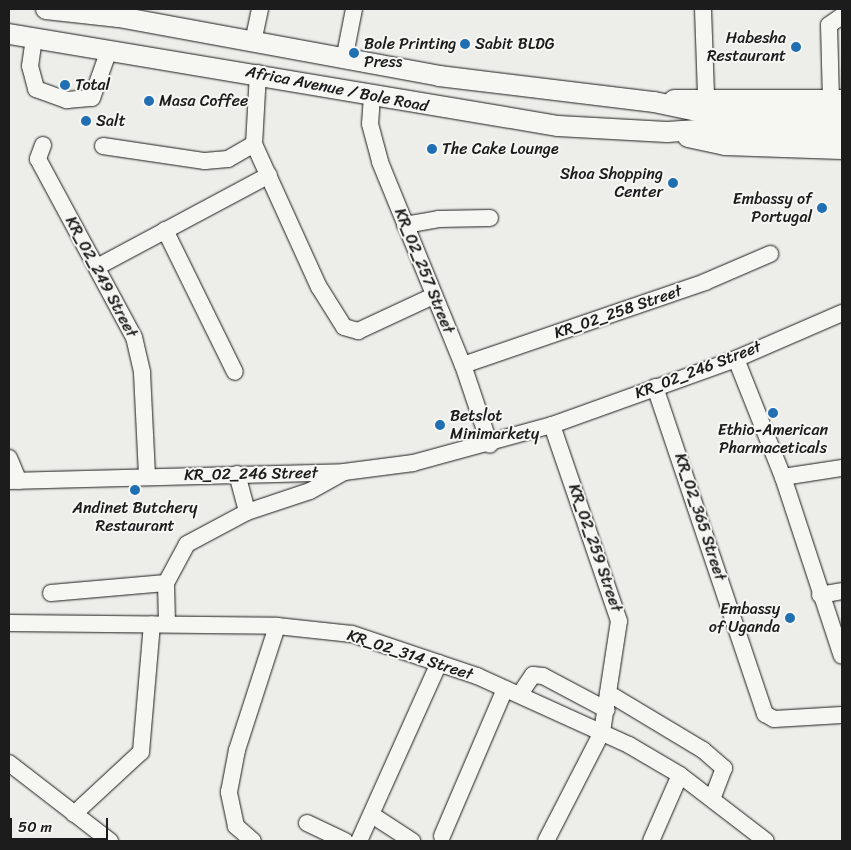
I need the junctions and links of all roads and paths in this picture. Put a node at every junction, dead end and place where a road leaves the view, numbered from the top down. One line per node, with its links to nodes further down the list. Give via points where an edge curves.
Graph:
1 (46, 9): 5 (main road, Africa Avenue / Bole Road)
2 (260, 9): 9 (street)
3 (354, 9): 11 (street)
4 (703, 9): 14 (street)
5 (120, 13): 9 (main road, Africa Avenue / Bole Road)
6 (842, 16): 16 (street, via 830,25)
7 (9, 34): 8 (main road, Africa Avenue / Bole Road)
8 (34, 38): 10 (main road, Africa Avenue / Bole Road); 10 (street, via 30,66 36,88 67,100 92,98)
9 (253, 42): 11 (main road, Africa Avenue / Bole Road)
10 (109, 50): 12 (main road, Africa Avenue / Bole Road)
11 (344, 60): 15 (main road, Africa Avenue / Bole Road, via 549,92)
12 (258, 73): 13 (main road, Africa Avenue / Bole Road); 19 (street)
13 (372, 96): 17 (main road, Africa Avenue / Bole Road, via 558,126); 25 (street, KR_02_257 Street, via 370,124 380,162)
14 (706, 97): 15 (main road, Africa Avenue / Bole Road); 16 (main road, Africa Avenue / Bole Road)
15 (654, 102): 16 (main road, Africa Avenue / Bole Road, via 721,116)
16 (838, 105)
17 (667, 132): 18 (main road, Africa Avenue / Bole Road, via 726,128); 22 (main road, Africa Avenue / Bole Road, via 725,145)
18 (842, 132)
19 (254, 144): 21 (street, via 228,159 205,162); 23 (street)
20 (43, 145): 28 (street, KR_02_249 Street, via 38,159)
21 (103, 146)
22 (842, 149)
23 (268, 175): 26 (street); 29 (street, via 319,287 344,327 358,331)
24 (490, 218): 25 (street, via 438,218)
25 (405, 225): 29 (street, KR_02_257 Street)
26 (165, 230): 28 (street); 33 (street)
27 (770, 254): 32 (street, KR_02_258 Street, via 705,282)
28 (97, 267): 41 (street, KR_02_249 Street, via 134,337 142,374)
29 (433, 296): 32 (street, KR_02_257 Street)
30 (842, 313): 31 (street, KR_02_246 Street)
31 (736, 359): 34 (street, KR_02_246 Street); 42 (street)
32 (463, 365): 36 (street, KR_02_257 Street)
33 (235, 372)
34 (655, 387): 35 (street, KR_02_246 Street); 57 (street, KR_02_365 Street, via 765,714 774,720)
35 (552, 425): 36 (street, KR_02_246 Street); 55 (street, KR_02_259 Street, via 620,621)
36 (490, 444): 39 (street, KR_02_246 Street)
37 (9, 458): 43 (street)
38 (842, 468): 42 (street)
39 (344, 472): 40 (street, KR_02_246 Street); 44 (street, via 310,491)
40 (237, 474): 41 (street, KR_02_246 Street); 44 (street)
41 (147, 476): 43 (street, KR_02_246 Street)
42 (783, 477): 48 (street)
43 (14, 481)
44 (247, 512): 45 (street, via 187,544)
45 (166, 583): 47 (street); 50 (street)
46 (842, 591): 48 (street)
47 (51, 593)
48 (820, 595): 52 (street)
49 (9, 624): 50 (street, KR_02_314 Street)
50 (160, 624): 51 (street, KR_02_314 Street); 62 (street, via 140,752)
51 (277, 626): 53 (street, KR_02_314 Street, via 352,634); 67 (street, via 237,750 230,792 236,826)
52 (842, 656)
53 (439, 663): 54 (street, KR_02_314 Street); 63 (street)
54 (513, 691): 56 (street, via 533,675 543,676); 58 (street, KR_02_314 Street); 65 (street)
55 (608, 693): 56 (street, KR_02_259 Street); 61 (street, via 703,750 724,768)
56 (608, 710): 58 (street, KR_02_259 Street)
57 (842, 715)
58 (602, 732): 60 (street, KR_02_314 Street); 71 (street, KR_02_259 Street)
59 (9, 763): 62 (street)
60 (680, 776): 61 (street, KR_02_314 Street); 72 (street)
61 (712, 799): 73 (street, KR_02_314 Street)
62 (74, 814): 66 (street)
63 (372, 815): 69 (street); 70 (street)
64 (307, 823): 68 (street)
65 (442, 836)
66 (110, 841)
67 (253, 841)
68 (345, 841)
69 (359, 841)
70 (412, 841)
71 (546, 841)
72 (651, 841)
73 (766, 841)

